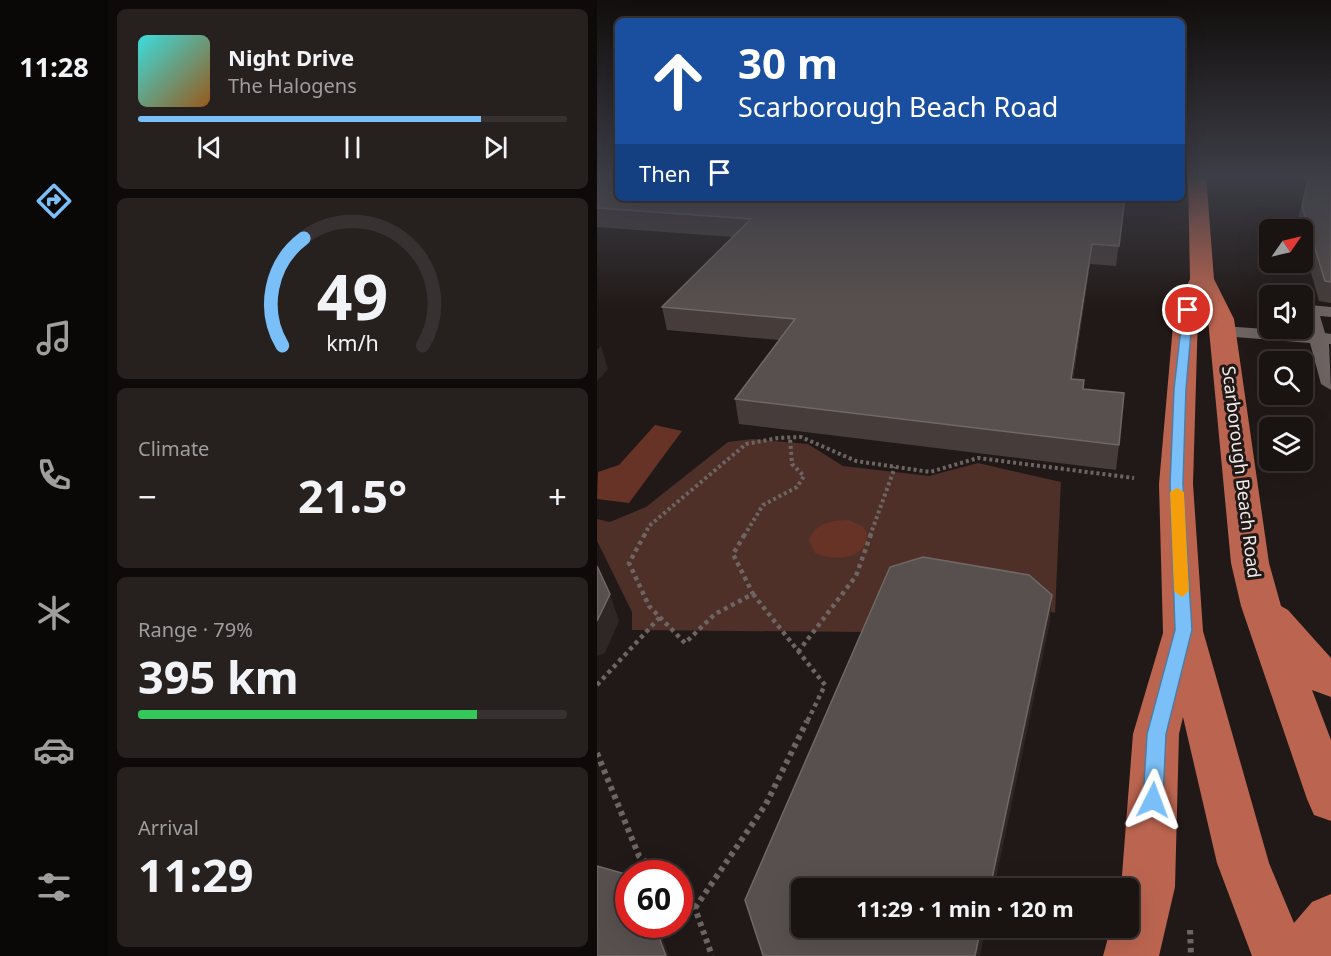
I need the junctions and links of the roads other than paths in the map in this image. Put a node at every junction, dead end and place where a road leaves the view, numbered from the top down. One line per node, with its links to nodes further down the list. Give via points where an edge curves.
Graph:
1 (1199, 220): 2 (main road, Scarborough Beach Road)
2 (1202, 279): 4 (main road, Scarborough Beach Road); 8 (main road, Scarborough Beach Road, via 1186,314 1180,389 1176,484)
3 (1331, 312): 5 (lane, via 1310,310)
4 (1223, 331): 5 (lane); 7 (main road, Scarborough Beach Road, via 1249,563)
5 (1325, 339): 6 (lane)
6 (1331, 384)
7 (1261, 606): 9 (main road, via 1313,668); 10 (main road, Scarborough Beach Road)
8 (1183, 630): 12 (main road, via 1156,734 1148,888); 13 (main road, Scarborough Beach Road, via 1243,863)
9 (1331, 680)
10 (1331, 799)
11 (1331, 921): 14 (main road)
12 (1131, 956)
13 (1280, 956)
14 (1303, 956)

